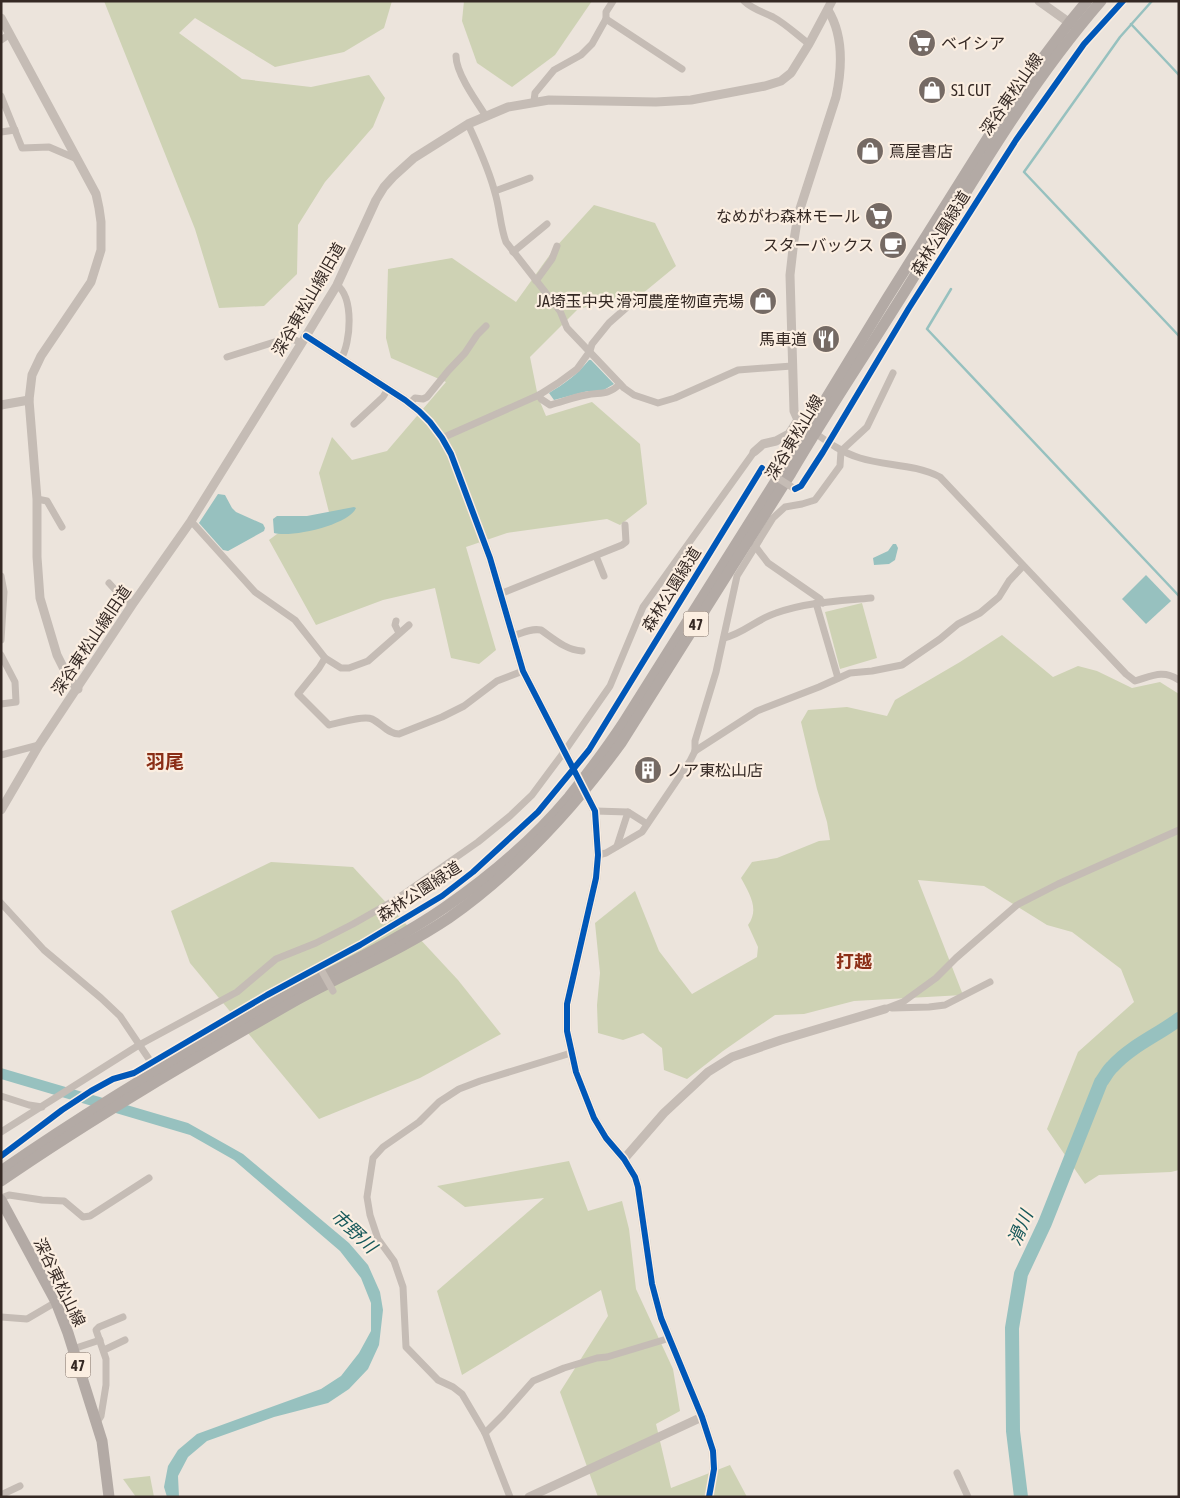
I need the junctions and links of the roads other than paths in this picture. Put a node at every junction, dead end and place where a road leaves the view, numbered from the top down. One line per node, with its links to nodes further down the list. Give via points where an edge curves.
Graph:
1 (613, 1): 8 (street, via 606,12)
2 (744, 1): 12 (street, via 785,25)
3 (1039, 1): 9 (street)
4 (1087, 1): 9 (main road, 深谷東松山線 / 47)
5 (1101, 1): 9 (main road, 深谷東松山線 / 47)
6 (830, 6): 12 (street, 深谷東松山線旧道); 37 (street, via 839,43 840,80 798,215 790,275)
7 (1, 18): 10 (street)
8 (606, 19): 14 (street); 16 (street, via 592,44 582,55 554,70 535,93)
9 (1073, 26): 47 (main road, 深谷東松山線 / 47, via 1001,117 886,300)
10 (10, 34): 11 (street); 21 (street)
11 (1, 40)
12 (809, 44): 16 (street, 深谷東松山線旧道, via 791,73 781,81 765,86 691,100)
13 (456, 56): 17 (street, via 460,72)
14 (682, 69)
15 (1, 96): 19 (street)
16 (534, 101): 17 (street, 深谷東松山線旧道)
17 (486, 116): 18 (street, 深谷東松山線旧道)
18 (468, 124): 23 (street); 28 (street, 深谷東松山線旧道, via 414,158 384,187)
19 (15, 130): 20 (street); 21 (street, via 22,148 49,147)
20 (1, 132)
21 (77, 159): 42 (street, via 96,194 101,250 91,282 41,356 32,375)
22 (530, 178): 23 (street)
23 (495, 191): 26 (street, via 502,233)
24 (547, 224): 26 (street)
25 (557, 246): 27 (street)
26 (513, 252): 27 (street)
27 (536, 281): 31 (street)
28 (337, 285): 33 (street, 深谷東松山線旧道); 36 (street, via 342,289 350,317)
29 (566, 297): 31 (street)
30 (634, 300): 34 (street, via 609,323)
31 (559, 309): 34 (street, via 567,328)
32 (486, 326): 43 (street, via 427,397 415,398)
33 (303, 339): 35 (street, via 284,339); 36 (street); 54 (street, 深谷東松山線旧道)
34 (590, 351): 39 (street); 41 (street, via 577,369)
35 (227, 356)
36 (341, 358): 40 (street)
37 (792, 366): 39 (street, via 738,370 658,403 634,395); 45 (street, via 794,411)
38 (893, 373): 49 (street, via 867,427)
39 (620, 384): 41 (street, via 602,394 550,405)
40 (388, 389): 43 (street); 46 (street)
41 (539, 395): 48 (street)
42 (29, 400): 44 (street); 53 (street)
43 (410, 403): 48 (street)
44 (1, 405)
45 (798, 420): 47 (street); 50 (street, via 789,434 763,444)
46 (354, 424)
47 (811, 430): 49 (street); 85 (main road, 深谷東松山線 / 47)
48 (442, 438): 63 (street, via 490,558)
49 (841, 451): 57 (street, via 840,466 814,500 785,507 773,518); 59 (street, via 860,458 928,471 940,477)
50 (754, 452): 83 (street, via 643,607 610,686)
51 (762, 468): 52 (street, bridge)
52 (795, 489)
53 (37, 499): 56 (street, via 47,501); 79 (street, via 40,598 57,655)
54 (191, 521): 66 (street, 深谷東松山線旧道); 75 (street, via 256,592 295,620)
55 (625, 525): 58 (street, via 626,542)
56 (62, 527)
57 (755, 546): 65 (street, via 768,563 820,599); 71 (street, via 737,576)
58 (596, 556): 61 (street); 63 (street)
59 (1023, 566): 77 (street, via 999,597 980,613 958,624 902,665 850,672); 78 (street, via 1135,681 1165,673)
60 (1, 576): 72 (street, via 4,592)
61 (604, 576)
62 (109, 583): 66 (street)
63 (500, 594): 70 (street)
64 (871, 598): 65 (street)
65 (819, 603): 71 (street, via 776,612 732,637); 77 (street)
66 (132, 605): 79 (street, 深谷東松山線旧道)
67 (396, 621): 69 (street)
68 (409, 626): 69 (street)
69 (399, 633): 75 (street, via 373,658 354,667 341,668)
70 (513, 636): 73 (street, via 541,630 574,651); 76 (street)
71 (724, 638): 82 (street)
72 (1, 640)
73 (582, 651)
74 (1, 655): 80 (street, via 15,682 16,702)
75 (324, 658): 76 (street, via 298,694 330,725 370,718 393,734 442,717 464,706 498,680)
76 (523, 671): 83 (street)
77 (838, 678): 82 (street, via 757,711)
78 (1179, 680)
79 (78, 689): 81 (street, 深谷東松山線旧道)
80 (1, 704)
81 (39, 745): 84 (street); 86 (street, 深谷東松山線旧道)
82 (695, 750): 89 (street)
83 (564, 752): 85 (street); 98 (street, via 532,795 510,816 395,900 316,943 276,959 237,992)
84 (1, 755)
85 (582, 786): 87 (street); 100 (main road, 深谷東松山線 / 47, via 486,877 443,909); 101 (main road, 深谷東松山線 / 47, via 548,832 513,867 448,918 394,951 296,1000)
86 (1, 810)
87 (596, 811): 88 (street); 92 (street)
88 (628, 812): 89 (street); 91 (street)
89 (647, 824): 91 (street, via 642,832)
90 (1179, 830): 97 (street, via 1017,905 936,978 903,1002)
91 (617, 846): 92 (street)
92 (598, 855): 99 (street, via 596,878 566,1004)
93 (1, 903): 98 (street, via 44,950 120,1016)
94 (319, 966): 96 (street, bridge)
95 (990, 982): 97 (street, via 945,1005)
96 (333, 991)
97 (885, 1009): 106 (street, via 732,1057 708,1072 664,1113)
98 (139, 1045): 100 (street); 103 (street)
99 (571, 1053): 106 (street, via 594,1118); 121 (street, via 459,1089 373,1158 367,1197 370,1215 378,1239 394,1261 403,1286 406,1347 438,1380 462,1394)
100 (157, 1071): 101 (main road, 深谷東松山線 / 47)
101 (135, 1090): 104 (main road, 47)
102 (1, 1096): 103 (street)
103 (42, 1107): 105 (street)
104 (86, 1120): 107 (main road, 47); 109 (main road, 47)
105 (1, 1132)
106 (624, 1159): 114 (street, via 638,1187 652,1284)
107 (1, 1171)
108 (149, 1178): 110 (street, via 87,1217 64,1201 9,1195)
109 (1, 1181)
110 (1, 1199): 111 (main road, 深谷東松山線 / 47)
111 (56, 1302): 112 (street, via 27,1319); 117 (main road, 深谷東松山線 / 47)
112 (1, 1317)
113 (123, 1317): 115 (street, via 99,1327 96,1330)
114 (670, 1338): 119 (street); 121 (street, via 564,1368 533,1381)
115 (100, 1340): 117 (street); 118 (street)
116 (125, 1340): 118 (street)
117 (73, 1349): 120 (main road, 深谷東松山線 / 47)
118 (104, 1350): 120 (street, via 106,1385 102,1416)
119 (702, 1417): 124 (street); 129 (street, via 713,1452 714,1469)
120 (97, 1422): 126 (main road, 深谷東松山線 / 47)
121 (485, 1433): 127 (street)
122 (957, 1472): 130 (street)
123 (20, 1486): 125 (street)
124 (541, 1494): 128 (street)
125 (1, 1495)
126 (109, 1497)
127 (510, 1497)
128 (529, 1497)
129 (709, 1497)
130 (968, 1497)

